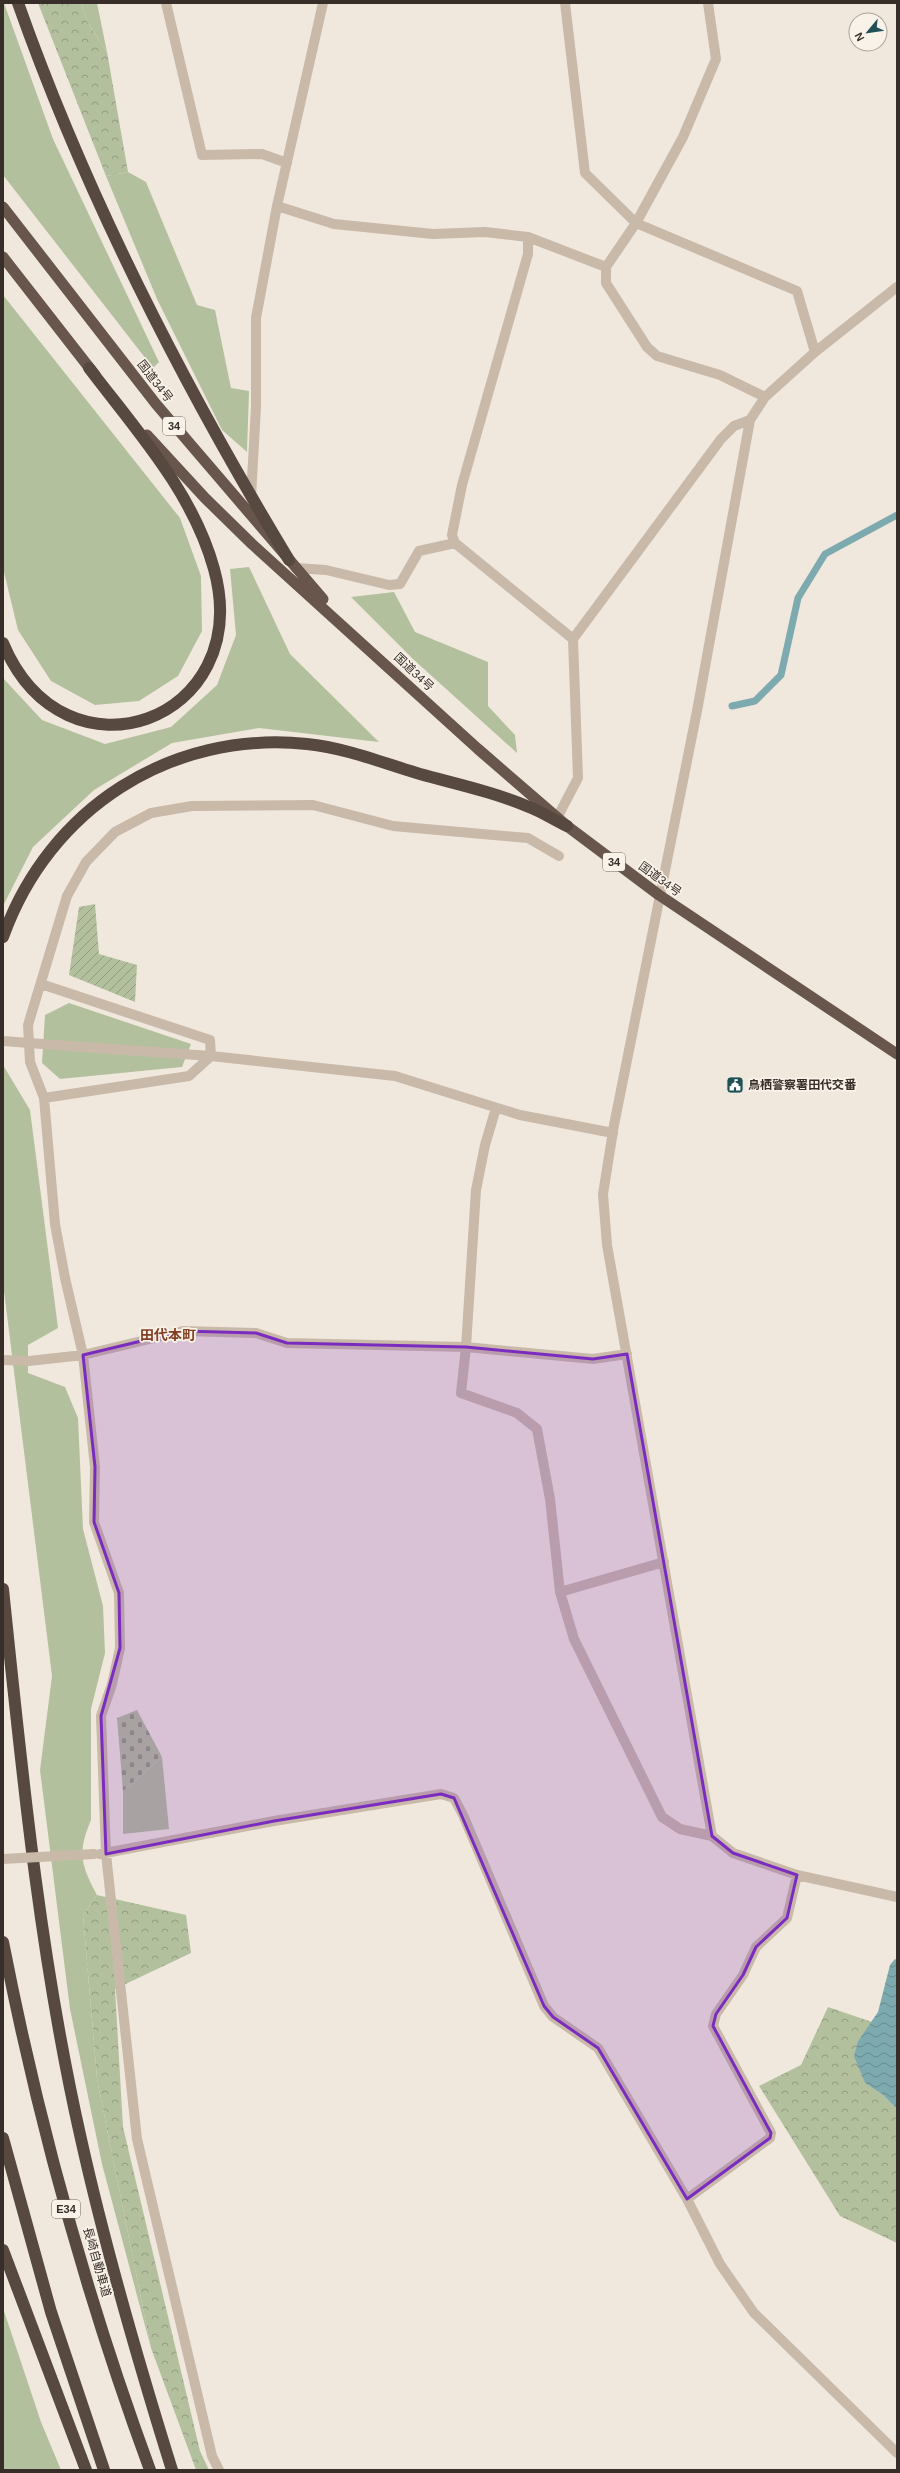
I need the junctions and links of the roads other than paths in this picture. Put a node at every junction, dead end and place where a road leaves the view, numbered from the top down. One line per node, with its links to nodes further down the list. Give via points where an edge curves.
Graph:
1 (18, 3): 18 (highway, via 73,144 122,255 179,368)
2 (166, 3): 6 (street, via 202,155 262,154)
3 (323, 3): 6 (street)
4 (565, 3): 9 (street, via 586,173)
5 (708, 3): 9 (street, via 716,59 684,137)
6 (287, 163): 8 (street)
7 (3, 206): 20 (highway, 国道34号 / 34, via 156,404)
8 (277, 206): 10 (street, via 334,224 433,234 485,232); 18 (street, via 256,318 256,407)
9 (636, 223): 12 (street); 14 (street, via 797,291)
10 (528, 237): 12 (street); 19 (street, via 528,254 462,485 452,534)
11 (3, 256): 15 (highway, 国道34号 / 34)
12 (606, 267): 16 (street, via 606,283 647,348 657,356 720,374)
13 (897, 287): 14 (street)
14 (815, 352): 16 (street)
15 (89, 368): 21 (highway, 国道34号 / 34, via 204,498); 23 (highway, via 175,483 206,544 215,571 219,598 219,626 213,650 204,673 190,693 171,708 129,725 104,725 81,720 59,711 38,695 20,673)
16 (765, 397): 17 (street)
17 (750, 420): 22 (street, via 734,426 721,439); 27 (street, via 697,711)
18 (251, 497): 20 (highway)
19 (455, 543): 20 (street, via 419,551 400,584 389,585); 22 (street)
20 (292, 564): 21 (highway, 国道34号 / 34)
21 (357, 637): 24 (highway, 国道34号 / 34)
22 (573, 639): 24 (street, via 578,778)
23 (3, 642)
24 (557, 818): 25 (highway, 国道34号 / 34)
25 (567, 826): 27 (highway, 国道34号 / 34); 28 (highway, via 528,806 352,753 309,744 264,742 224,746 187,755 154,769 121,786 90,809 41,861 23,890)
26 (559, 856): 29 (street, via 528,838 393,826 313,805 192,806 151,813 115,832 86,862 67,896)
27 (659, 895): 31 (highway, 国道34号 / 34); 35 (street)
28 (3, 937)
29 (41, 984): 32 (street, via 210,1040); 33 (street, via 28,1025 30,1062)
30 (3, 1041): 32 (street, bridge)
31 (897, 1054)
32 (211, 1056): 33 (street, via 189,1076); 34 (street, via 395,1076)
33 (44, 1098): 38 (street, via 56,1224 65,1278)
34 (496, 1108): 35 (street); 36 (street, via 476,1190)
35 (613, 1133): 37 (street, via 603,1194 607,1245)
36 (466, 1347): 37 (street, via 593,1359); 38 (street, via 287,1343 256,1333 182,1331); 42 (street, via 461,1392 517,1413 537,1429 550,1499)
37 (627, 1354): 40 (street)
38 (83, 1355): 39 (street, via 29,1361); 44 (street, via 95,1467 94,1522 119,1593 120,1648 101,1716)
39 (3, 1360)
40 (664, 1562): 42 (street); 43 (street)
41 (3, 1589): 56 (highway, via 22,1781 48,1963 80,2138 114,2272)
42 (560, 1592): 43 (street, via 574,1639 662,1817 680,1829)
43 (712, 1836): 46 (street, via 733,1853)
44 (106, 1854): 45 (street, bridge); 50 (street, via 274,1821 441,1794 454,1798 544,2006 553,2017 598,2048); 57 (street, via 137,2139 212,2456)
45 (3, 1859)
46 (797, 1875): 47 (street); 50 (street, via 787,1918 756,1947 743,1975 716,2014 713,2026 771,2133 770,2138)
47 (897, 1897)
48 (3, 1942): 55 (highway, 長崎自動車道 / E34, via 61,2191 100,2324)
49 (3, 2138): 54 (highway, via 51,2312)
50 (687, 2199): 52 (street, via 720,2264 754,2313)
51 (3, 2250): 53 (highway)
52 (897, 2453)
53 (86, 2470)
54 (104, 2470)
55 (150, 2470)
56 (172, 2470)
57 (220, 2470)

